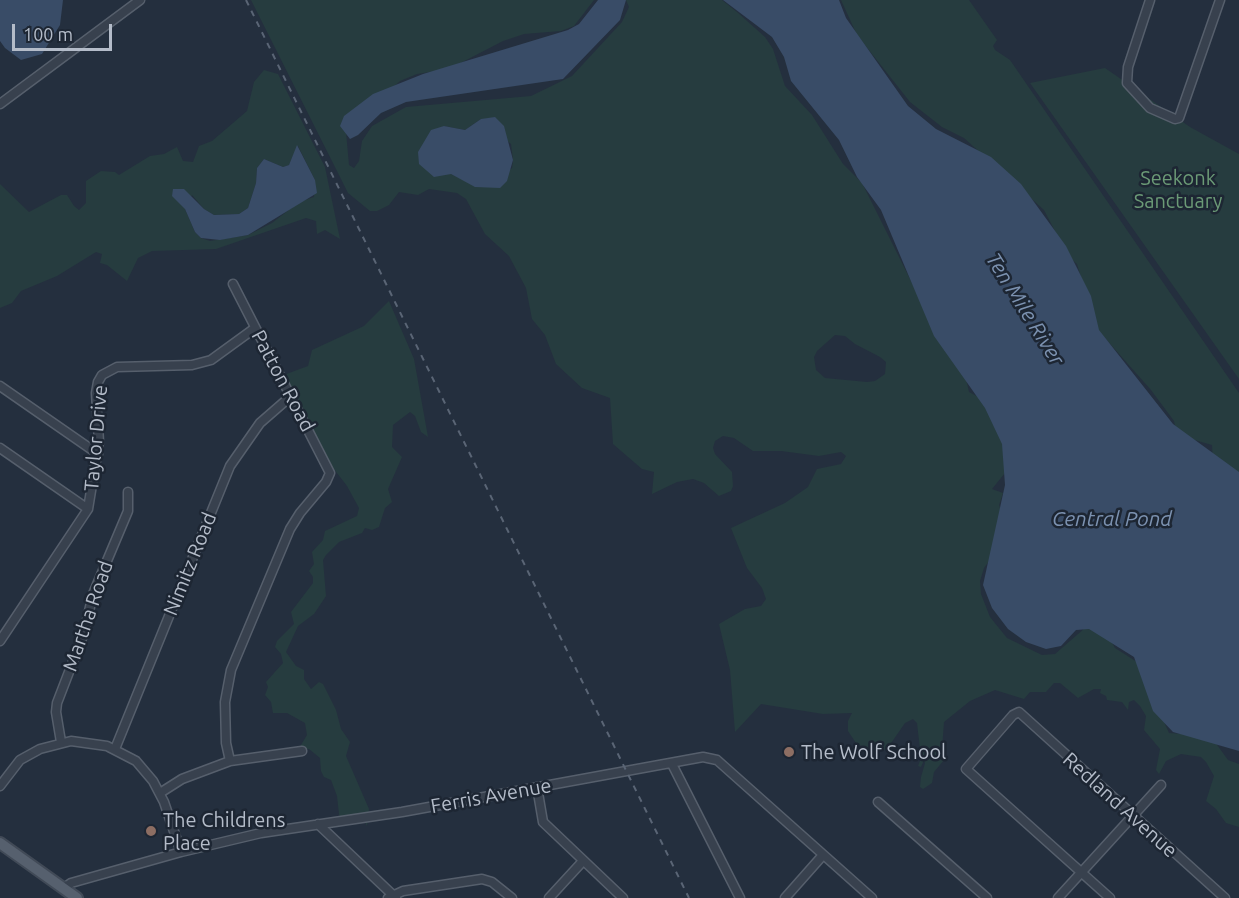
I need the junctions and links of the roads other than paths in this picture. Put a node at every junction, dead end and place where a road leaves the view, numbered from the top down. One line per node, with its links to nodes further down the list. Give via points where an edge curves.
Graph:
1 (140, 0): 4 (street)
2 (1150, 0): 3 (street, via 1128,67 1127,83 1139,99 1164,116 1179,118)
3 (1220, 0)
4 (0, 104)
5 (233, 285): 6 (street, Patton Road)
6 (255, 328): 8 (street, Patton Road); 10 (street, Taylor Drive, via 211,360 192,365 117,367 102,375 96,393)
7 (0, 386): 10 (street)
8 (291, 396): 15 (street, Nimitz Road, via 260,423 230,466); 17 (street, Patton Road, via 328,465 329,478 290,529 231,670 225,702)
9 (0, 448): 12 (street)
10 (98, 454): 12 (street, Taylor Drive)
11 (128, 492): 14 (street, Martha Road, via 128,511 93,594 84,633 57,703)
12 (88, 509): 13 (street, Taylor Drive)
13 (0, 641)
14 (61, 742): 15 (street); 20 (street, via 24,758)
15 (115, 749): 22 (street, via 144,768)
16 (302, 751): 17 (street)
17 (230, 761): 22 (street, via 182,779)
18 (672, 764): 21 (street, Ferris Avenue); 28 (street, Ferris Avenue, via 703,757 717,760); 37 (street)
19 (1161, 785): 24 (street)
20 (0, 786)
21 (537, 787): 25 (street, Ferris Avenue); 29 (street, via 543,822)
22 (160, 793): 27 (street)
23 (878, 802): 40 (street)
24 (1132, 816): 30 (street); 30 (street, Redland Avenue, via 1016,713 966,769); 43 (street, Redland Avenue)
25 (318, 824): 27 (street, Ferris Avenue); 32 (street)
26 (0, 843): 31 (main road)
27 (181, 852): 31 (street, Ferris Avenue)
28 (823, 855): 38 (street); 39 (street, Ferris Avenue)
29 (583, 861): 35 (street); 36 (street)
30 (1081, 873): 41 (street); 42 (street)
31 (64, 888): 33 (main road)
32 (392, 897): 34 (street, via 436,885 482,879)
33 (77, 898)
34 (512, 898)
35 (549, 898)
36 (623, 898)
37 (740, 898)
38 (785, 898)
39 (872, 898)
40 (987, 898)
41 (1058, 898)
42 (1110, 898)
43 (1225, 898)

